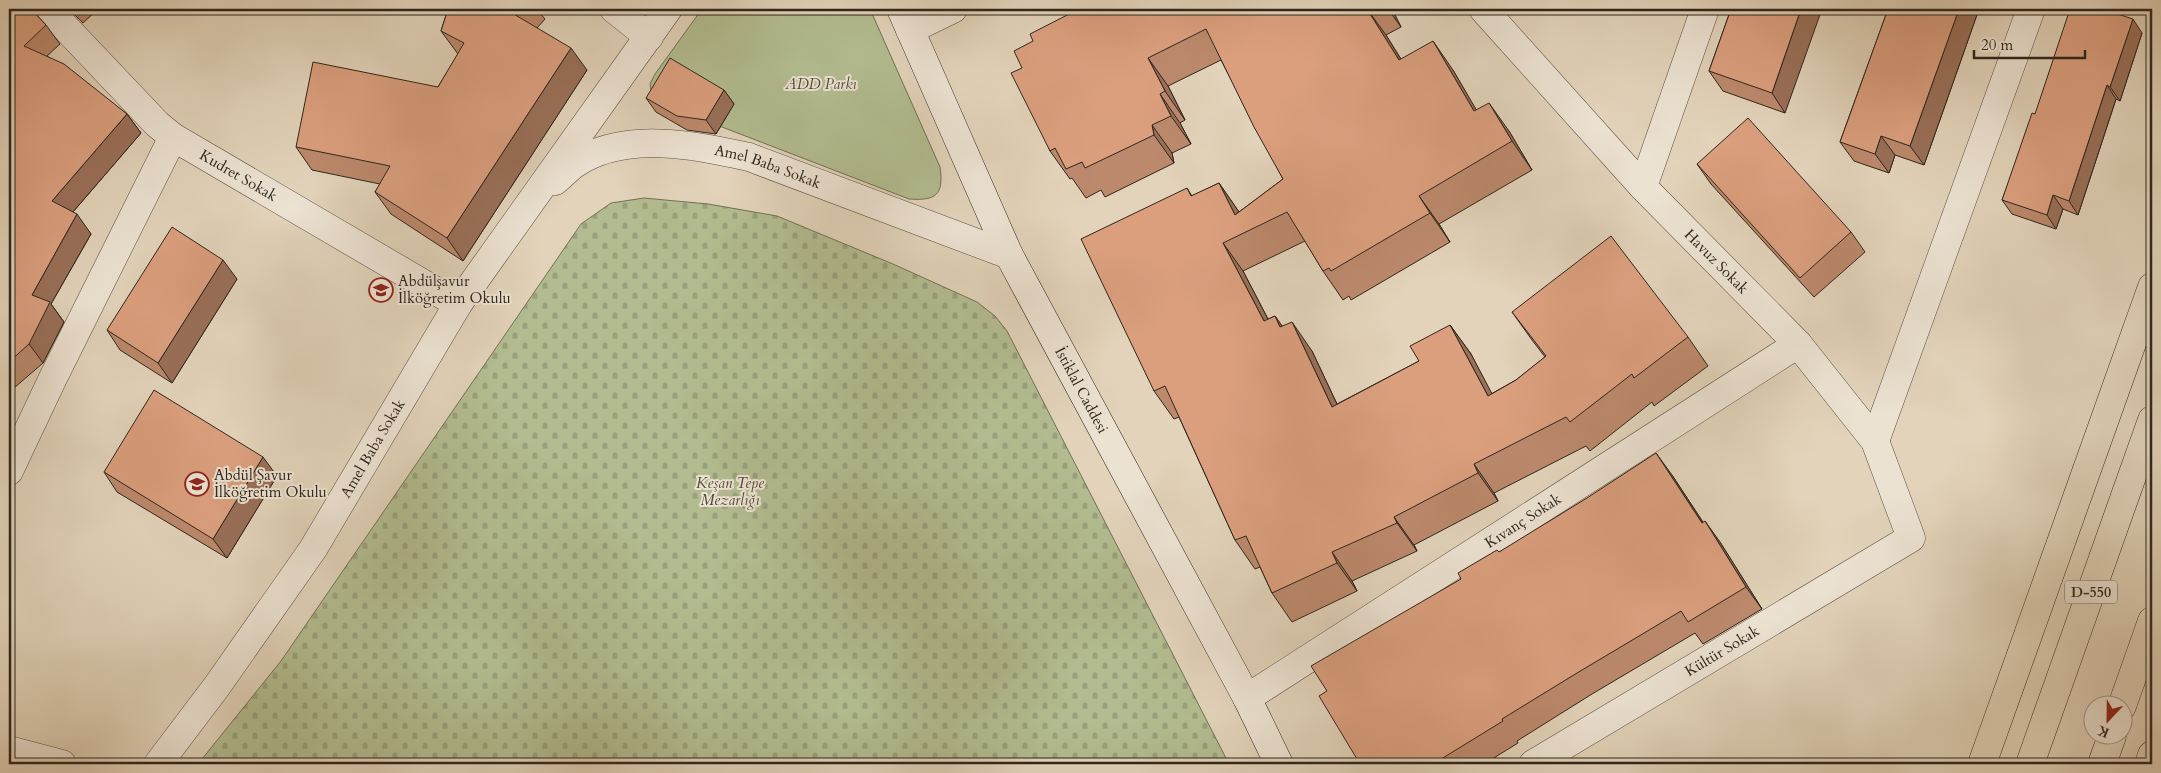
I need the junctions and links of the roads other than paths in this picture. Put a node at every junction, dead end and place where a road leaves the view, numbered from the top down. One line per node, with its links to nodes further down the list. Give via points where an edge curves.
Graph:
1 (48, 9): 10 (street, Kudret Sokak)
2 (614, 9): 9 (street)
3 (668, 9): 9 (street, Amel Baba Sokak)
4 (953, 9): 8 (street)
5 (1483, 9): 11 (street, Havuz Sokak)
6 (1705, 9): 11 (street)
7 (2031, 9): 18 (street)
8 (906, 19): 13 (street, İstiklal Caddesi)
9 (649, 37): 12 (street, Amel Baba Sokak)
10 (173, 137): 15 (street, Kudret Sokak); 19 (street)
11 (1643, 187): 16 (street, Havuz Sokak)
12 (532, 201): 13 (street, Amel Baba Sokak, via 573,165 596,153 656,143 718,150 749,157); 15 (street, Amel Baba Sokak)
13 (1009, 255): 23 (street, İstiklal Caddesi)
14 (2152, 286): 31 (highway)
15 (458, 304): 28 (street, Amel Baba Sokak, via 313,549)
16 (1798, 344): 18 (street, Havuz Sokak); 23 (street, Kıvanç Sokak)
17 (2152, 420): 32 (highway, D-550)
18 (1875, 441): 20 (street, Havuz Sokak)
19 (9, 471)
20 (1911, 538): 30 (street, Kültür Sokak)
21 (2152, 621): 22 (highway)
22 (2126, 696)
23 (1247, 698): 29 (street, İstiklal Caddesi)
24 (2108, 746): 33 (highway)
25 (9, 750): 27 (street)
26 (2152, 755): 34 (highway)
27 (62, 764)
28 (158, 764)
29 (1279, 764)
30 (1533, 764)
31 (1982, 764)
32 (2030, 764)
33 (2102, 764)
34 (2149, 764)

